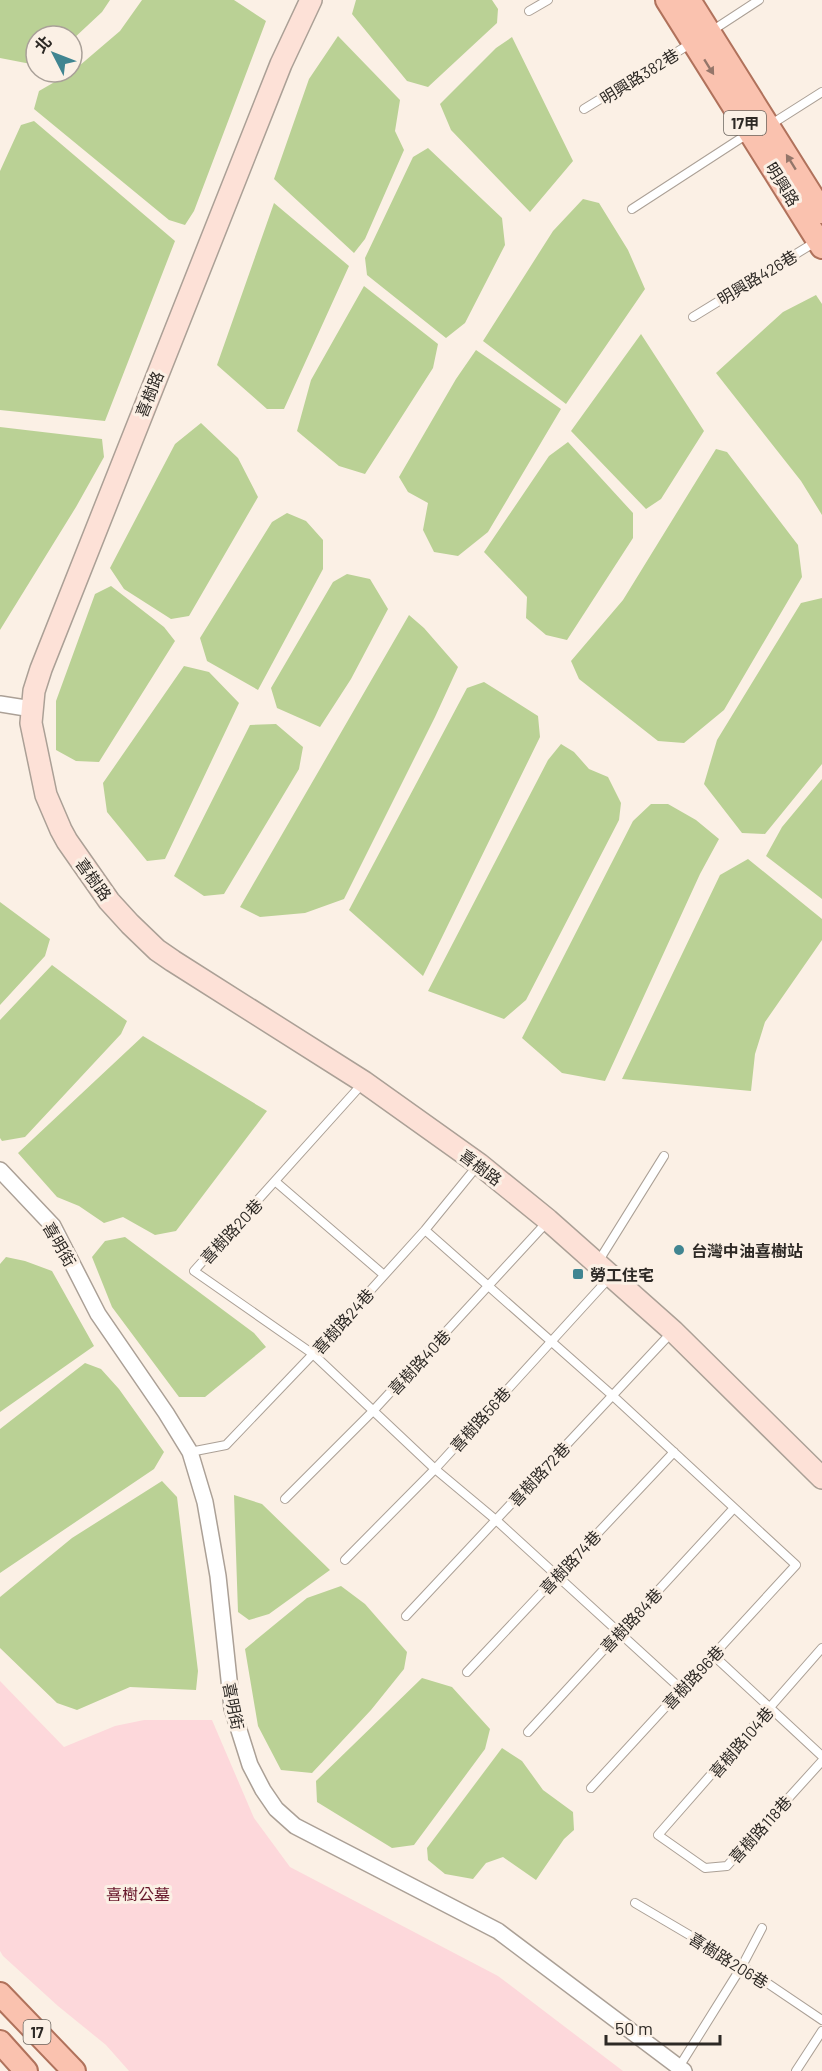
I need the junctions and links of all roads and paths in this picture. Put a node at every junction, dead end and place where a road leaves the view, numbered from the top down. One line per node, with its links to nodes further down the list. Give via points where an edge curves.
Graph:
1 (311, 0): 16 (street, 喜樹路, via 281,64 112,488 41,669)
2 (548, 0): 6 (lane)
3 (667, 0): 7 (main road, 明興路 / 17甲)
4 (689, 0): 7 (main road, 明興路 / 17甲)
5 (759, 0): 7 (lane, 明興路382巷)
6 (529, 11)
7 (702, 37): 9 (lane, 明興路382巷); 10 (main road, 明興路 / 17甲)
8 (822, 92): 10 (lane)
9 (585, 109)
10 (759, 129): 11 (lane); 12 (main road, 明興路 / 17甲, one-way to 10); 13 (main road, 明興路 / 17甲)
11 (632, 209)
12 (822, 212)
13 (821, 242): 14 (lane, 明興路426巷)
14 (693, 317)
15 (0, 704): 16 (street)
16 (32, 708): 17 (street, 喜樹路, via 41,776 61,830 119,912 173,962)
17 (364, 1082): 19 (street, 喜樹路); 21 (lane, 喜樹路20巷)
18 (664, 1156): 24 (lane, 喜樹路56巷)
19 (479, 1164): 22 (street, 喜樹路); 23 (lane, 喜樹路24巷)
20 (0, 1170): 32 (street, 喜明街, via 53,1226 98,1314)
21 (276, 1182): 25 (lane); 29 (lane, 喜樹路20巷, via 194,1271)
22 (548, 1220): 24 (street, 喜樹路); 26 (lane, 喜樹路40巷)
23 (425, 1230): 25 (lane, 喜樹路24巷); 26 (lane)
24 (604, 1270): 27 (street, 喜樹路); 28 (lane, 喜樹路56巷)
25 (384, 1275): 29 (lane, 喜樹路24巷)
26 (489, 1287): 28 (lane); 31 (lane, 喜樹路40巷)
27 (673, 1331): 30 (lane, 喜樹路72巷); 35 (street, 喜樹路)
28 (549, 1342): 30 (lane); 34 (lane, 喜樹路56巷)
29 (313, 1354): 31 (lane); 32 (lane, 喜樹路24巷, via 226,1445)
30 (613, 1396): 33 (lane); 38 (lane, 喜樹路72巷)
31 (373, 1411): 34 (lane); 36 (lane, 喜樹路40巷)
32 (189, 1452): 60 (street, 喜明街, via 205,1502 218,1576 232,1708 250,1765 276,1809 295,1826 498,1931)
33 (674, 1452): 37 (lane); 40 (lane, 喜樹路74巷)
34 (435, 1469): 38 (lane); 39 (lane, 喜樹路56巷)
35 (822, 1478)
36 (285, 1499)
37 (734, 1508): 42 (lane, 喜樹路84巷); 44 (lane, 喜樹路96巷, via 796,1565)
38 (496, 1520): 40 (lane); 41 (lane, 喜樹路72巷)
39 (345, 1560)
40 (557, 1575): 42 (lane); 45 (lane, 喜樹路74巷)
41 (406, 1616)
42 (620, 1633): 46 (lane); 48 (lane, 喜樹路84巷)
43 (822, 1648): 47 (lane, 喜樹路104巷)
44 (713, 1655): 46 (lane, 喜樹路96巷); 47 (lane)
45 (467, 1672)
46 (681, 1689): 51 (lane, 喜樹路96巷)
47 (772, 1707): 49 (lane); 52 (lane, 喜樹路104巷)
48 (528, 1732)
49 (822, 1756)
50 (822, 1761): 52 (lane, 喜樹路118巷, via 726,1866 705,1868)
51 (591, 1788)
52 (658, 1835)
53 (635, 1903): 55 (lane, 喜樹路206巷)
54 (762, 1928): 55 (lane)
55 (742, 1966): 57 (lane, 喜樹路206巷); 60 (lane)
56 (0, 1994): 62 (main road, 17)
57 (822, 2020)
58 (822, 2031): 63 (lane)
59 (0, 2042): 61 (main road, 17)
60 (682, 2069)
61 (26, 2071)
62 (74, 2071)
63 (796, 2071)

